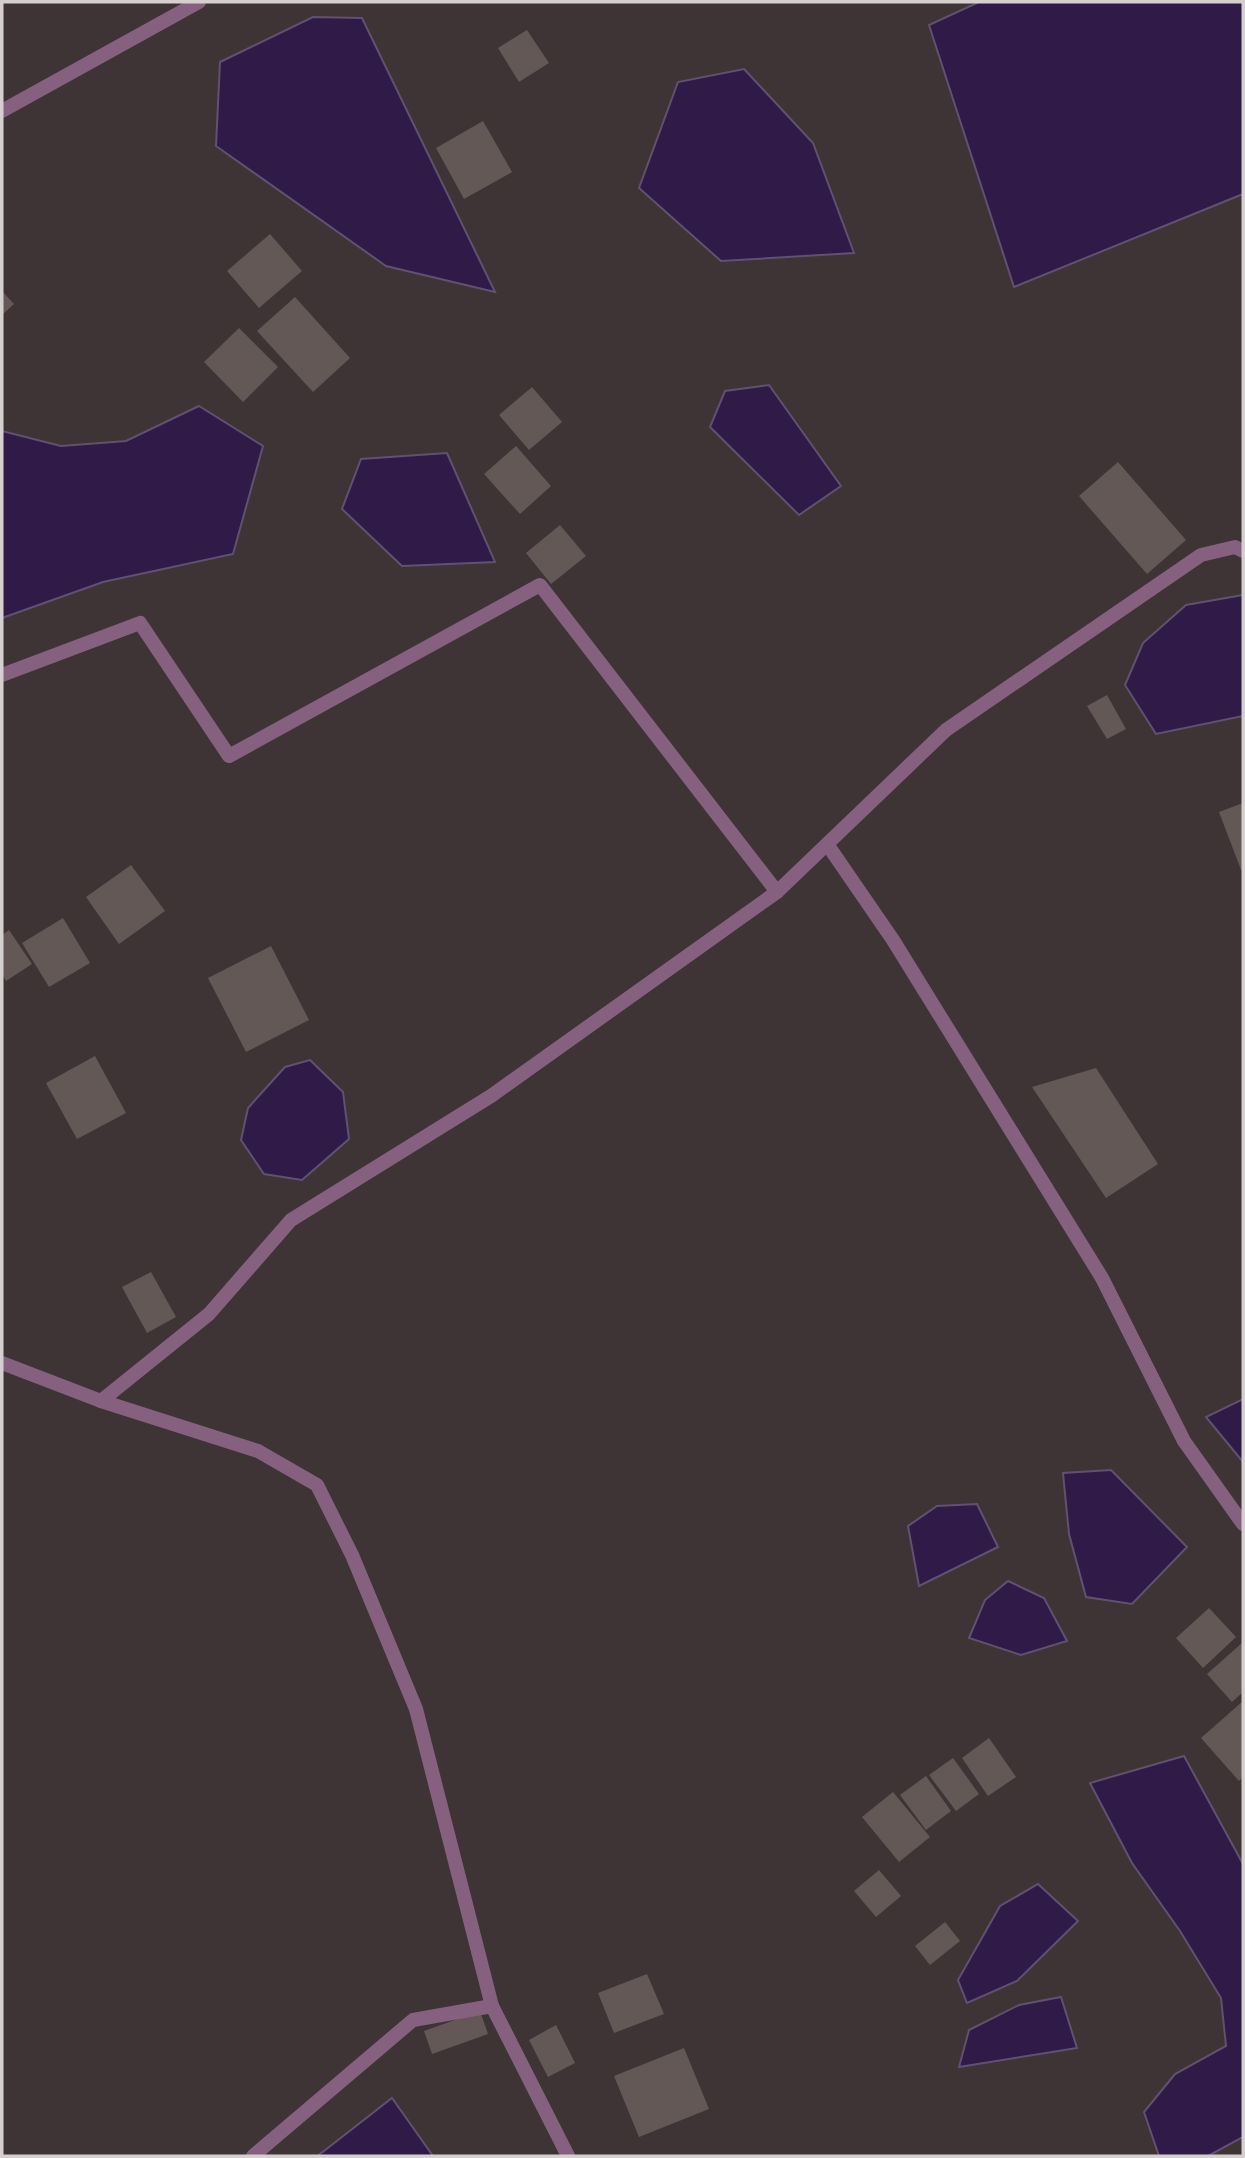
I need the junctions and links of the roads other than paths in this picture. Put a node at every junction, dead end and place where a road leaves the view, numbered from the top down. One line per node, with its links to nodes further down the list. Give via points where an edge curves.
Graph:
1 (199, 2): 2 (street)
2 (2, 111)
3 (1243, 551): 5 (street, via 1235,547 1201,555 946,730)
4 (2, 675): 6 (street, via 140,623 229,756 540,585)
5 (827, 844): 6 (street); 9 (street, via 893,940 1102,1278 1184,1441)
6 (777, 892): 8 (street, via 491,1096 291,1220 209,1314)
7 (2, 1363): 8 (street)
8 (101, 1401): 10 (street, via 258,1451 317,1486 352,1555 416,1709)
9 (1243, 1524)
10 (492, 2006): 11 (street, via 413,2020); 12 (street)
11 (253, 2156)
12 (568, 2156)

